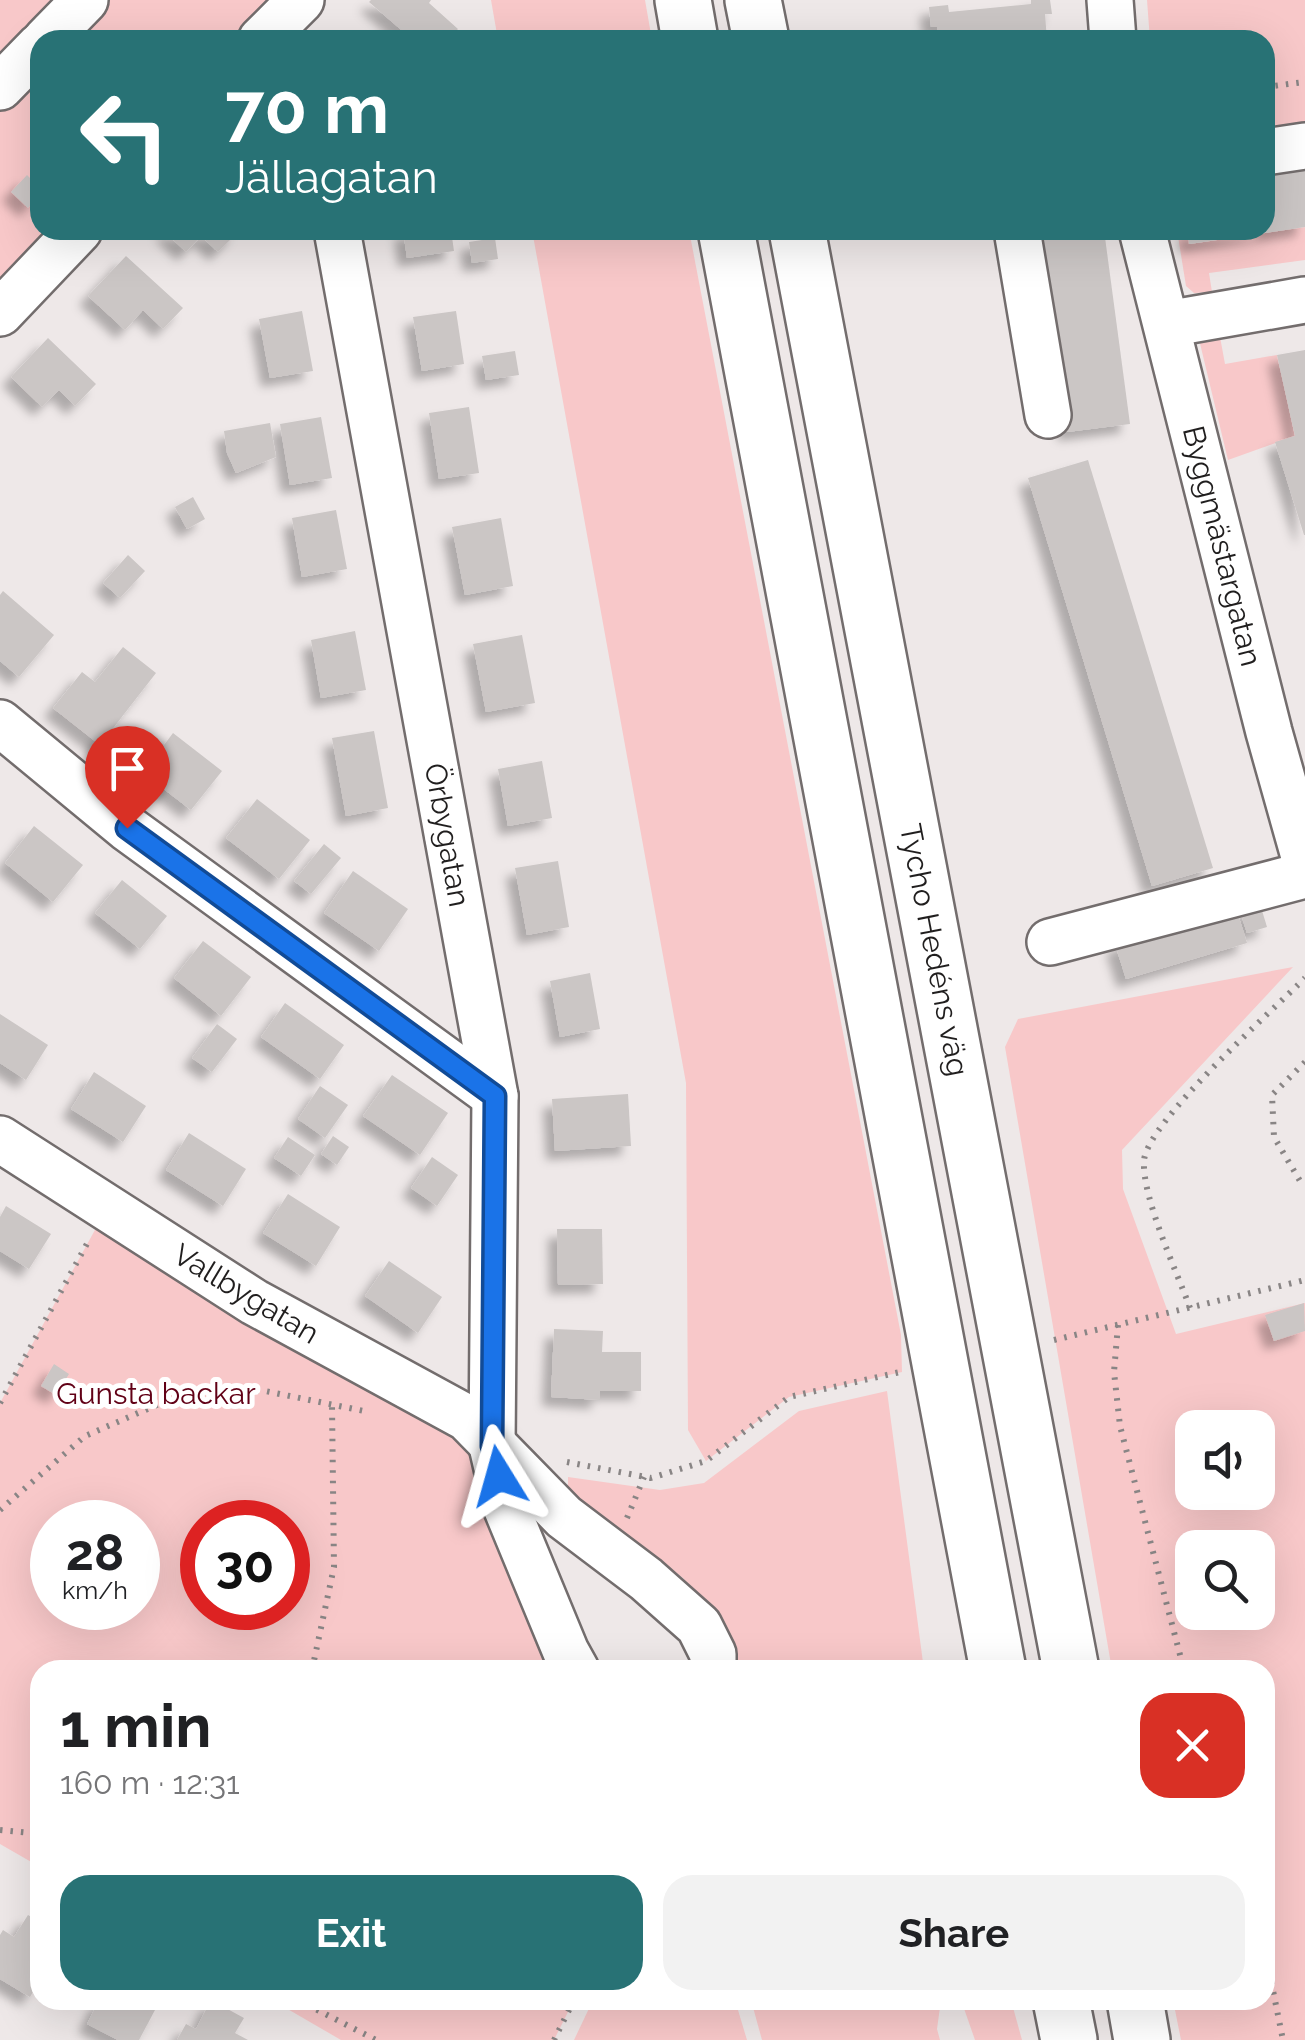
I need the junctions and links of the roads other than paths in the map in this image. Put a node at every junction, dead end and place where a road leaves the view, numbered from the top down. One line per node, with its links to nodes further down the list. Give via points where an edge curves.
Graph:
1 (84, 0): 6 (street)
2 (301, 0): 7 (street)
3 (683, 0): 8 (main road)
4 (753, 0): 9 (main road)
5 (1110, 0): 10 (street)
6 (56, 30)
7 (271, 30)
8 (688, 30)
9 (758, 30)
10 (1112, 30)
11 (30, 56): 12 (street)
12 (0, 87)
13 (1305, 146): 14 (street)
14 (1275, 150)
15 (69, 240): 22 (street)
16 (339, 240): 28 (street, Örbygatan)
17 (728, 240): 33 (main road)
18 (799, 240): 34 (main road, Tycho Hedéns väg)
19 (1019, 240): 24 (street)
20 (1145, 240): 23 (street, Byggmästargatan)
21 (1305, 300): 23 (street)
22 (0, 313)
23 (1167, 324): 26 (street, Byggmästargatan)
24 (1048, 415)
25 (0, 723): 28 (street, via 127,828)
26 (1303, 850): 27 (street)
27 (1050, 942)
28 (495, 1096): 30 (street, Örbygatan)
29 (0, 1139): 30 (street, Vallbygatan, via 254,1302 466,1418)
30 (492, 1446): 31 (street, via 506,1507); 32 (street, Vallbygatan, via 564,1516 700,1626)
31 (570, 1660)
32 (713, 1660)
33 (996, 1660)
34 (1069, 1660)
35 (1063, 2010): 37 (main road)
36 (1136, 2010): 38 (main road)
37 (1068, 2040)
38 (1142, 2040)

